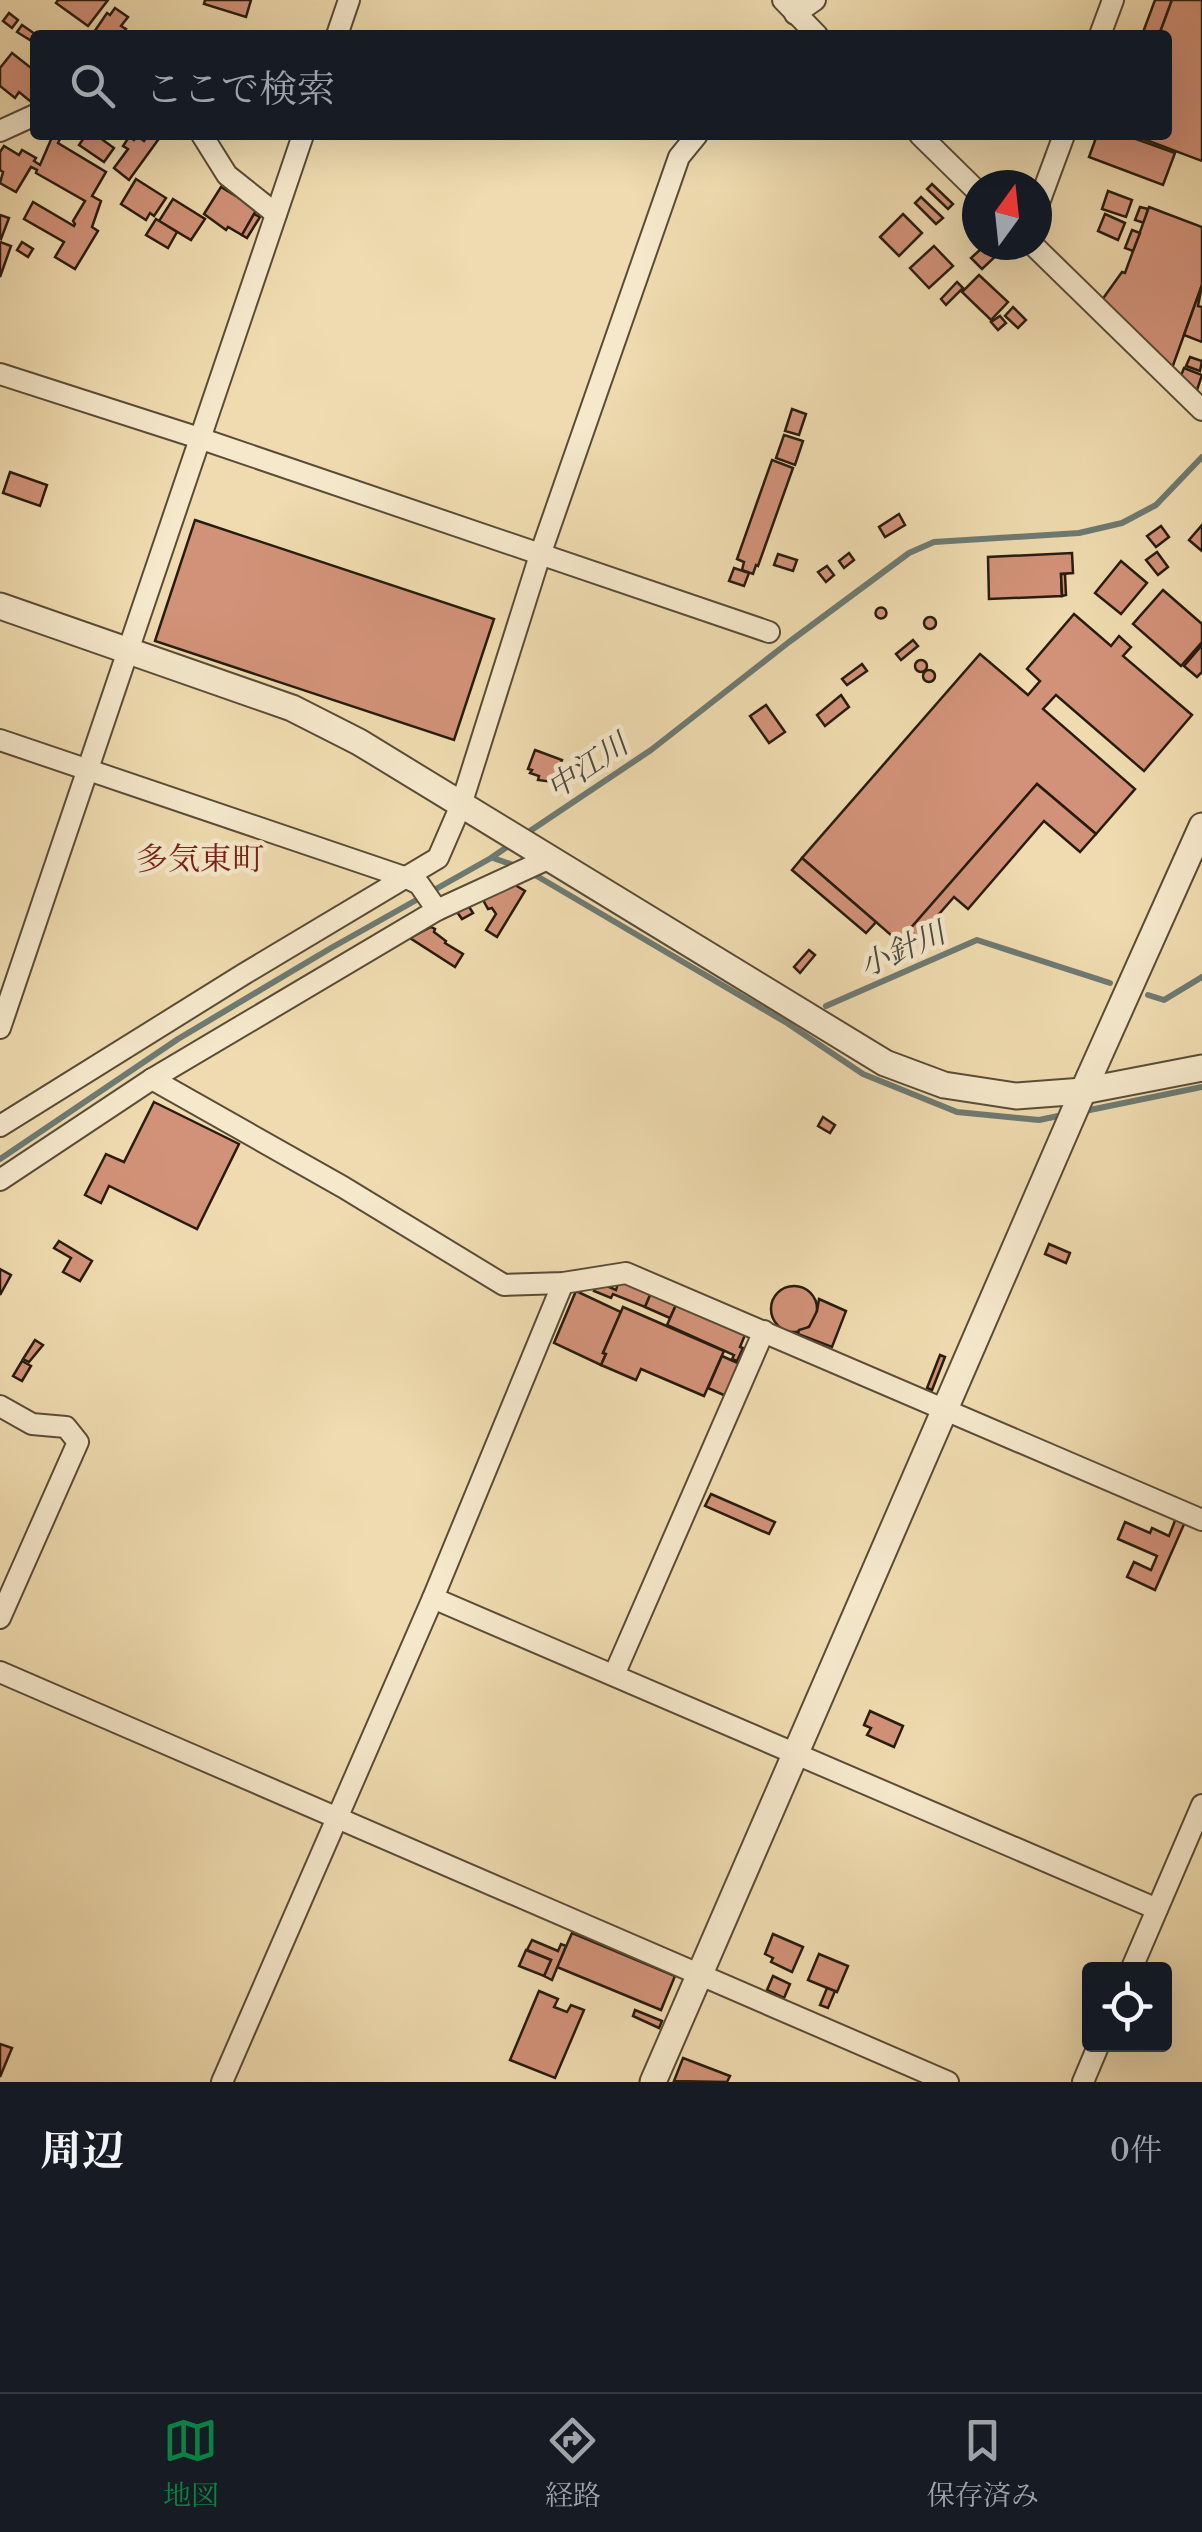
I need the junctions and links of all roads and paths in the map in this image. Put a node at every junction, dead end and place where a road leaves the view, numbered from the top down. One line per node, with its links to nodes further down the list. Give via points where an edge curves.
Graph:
1 (349, 0): 5 (street)
2 (815, 0): 4 (street)
3 (1113, 0): 7 (street)
4 (789, 7): 6 (street)
5 (339, 30)
6 (811, 30)
7 (1102, 30)
8 (30, 117): 9 (street)
9 (0, 131)
10 (205, 140): 17 (street, via 227,174)
11 (301, 140): 17 (street)
12 (694, 140): 22 (street, via 679,157)
13 (925, 140): 16 (street)
14 (1062, 140): 15 (street)
15 (1051, 170)
16 (962, 176)
17 (276, 214): 21 (street)
18 (1048, 260): 20 (street)
19 (0, 374): 21 (street)
20 (1202, 410)
21 (200, 438): 22 (street); 25 (street)
22 (540, 555): 24 (street); 28 (street)
23 (0, 606): 25 (street)
24 (769, 632)
25 (128, 650): 27 (street); 28 (street, via 292,708)
26 (0, 740): 27 (street)
27 (88, 770): 31 (street); 33 (street)
28 (462, 805): 30 (street); 31 (street, via 438,858)
29 (1202, 826): 36 (street)
30 (545, 855): 32 (street); 36 (street, via 885,1062 944,1085 1016,1096)
31 (413, 881): 32 (street); 37 (street)
32 (437, 910): 35 (street)
33 (0, 1028)
34 (1202, 1068): 36 (street)
35 (152, 1079): 38 (street); 39 (street, via 504,1285)
36 (1082, 1094): 42 (street)
37 (4, 1120)
38 (0, 1180)
39 (563, 1283): 40 (street, via 626,1273); 44 (street)
40 (764, 1331): 42 (street); 47 (street)
41 (0, 1406): 45 (street, via 32,1424 66,1427 78,1442)
42 (945, 1410): 43 (street); 48 (street)
43 (1202, 1520)
44 (434, 1598): 47 (street); 50 (street)
45 (0, 1618)
46 (0, 1672): 50 (street)
47 (614, 1675): 48 (street)
48 (794, 1754): 51 (street); 53 (street)
49 (1202, 1806): 51 (street)
50 (337, 1818): 53 (street); 55 (street)
51 (1157, 1909): 52 (street)
52 (1134, 1962)
53 (700, 1973): 56 (street); 57 (street)
54 (1096, 2052): 58 (street)
55 (222, 2082)
56 (653, 2082)
57 (948, 2082)
58 (1083, 2082)

